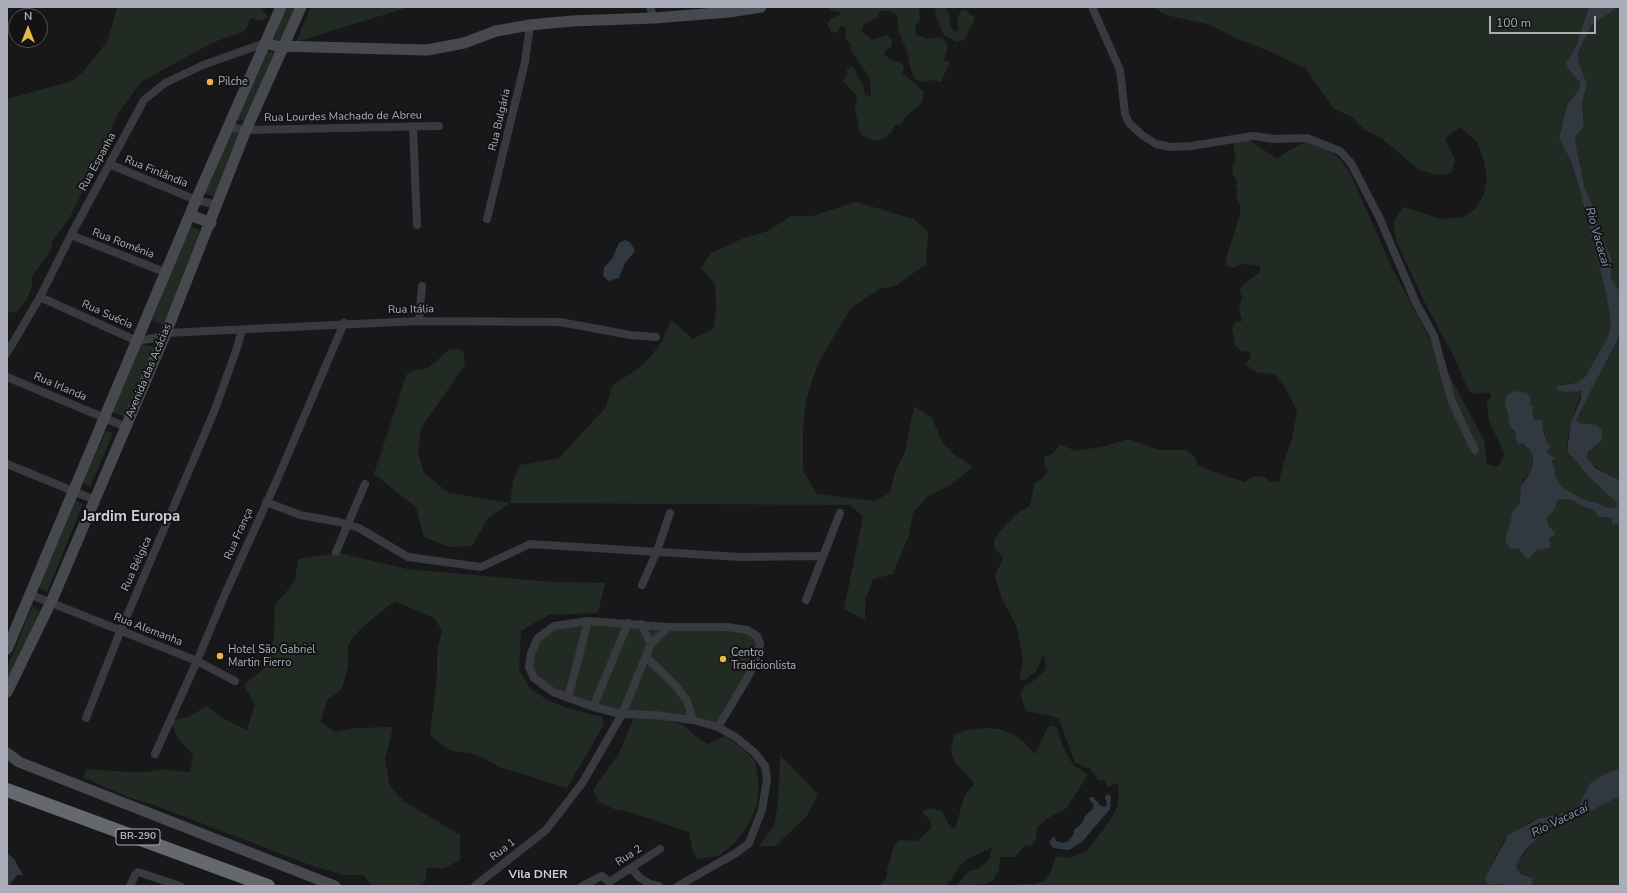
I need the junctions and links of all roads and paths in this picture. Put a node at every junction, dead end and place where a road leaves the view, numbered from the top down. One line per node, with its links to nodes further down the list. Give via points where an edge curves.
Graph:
1 (281, 7): 8 (street, Avenida das Acácias)
2 (301, 7): 9 (street, Avenida das Acácias)
3 (761, 7): 5 (street)
4 (1092, 7): 35 (street, via 1120,70 1125,114 1129,123 1156,144 1171,147 1192,146 1253,136 1274,139 1308,138 1340,151 1351,163 1434,336 1451,399)
5 (729, 10): 6 (street)
6 (652, 12): 7 (street)
7 (530, 25): 9 (street, via 496,31 464,43 427,50); 18 (street, Rua Bulgária, via 524,62)
8 (265, 43): 9 (street); 12 (street, Avenida das Acácias); 14 (street, Rua Espanha, via 203,65 166,83 144,100)
9 (280, 46): 13 (street, Avenida das Acácias)
10 (413, 126): 11 (street, Rua Lourdes Machado de Abreu); 13 (street, Rua Lourdes Machado de Abreu); 20 (street)
11 (439, 126)
12 (229, 127): 13 (street, Rua Lourdes Machado de Abreu); 15 (street, Avenida das Acácias)
13 (246, 130): 16 (street, Avenida das Acácias)
14 (108, 164): 15 (street, Rua Finlândia); 21 (street, Rua Espanha)
15 (196, 200): 16 (street, Rua Finlândia); 17 (street, Avenida das Acácias)
16 (218, 205): 19 (street, Avenida das Acácias)
17 (190, 215): 19 (street); 22 (street, Avenida das Acácias)
18 (487, 219)
19 (211, 223): 28 (street, Avenida das Acácias)
20 (417, 225)
21 (71, 235): 22 (street, Rua Romênia); 24 (street, Rua Espanha)
22 (167, 273): 30 (street, Avenida das Acácias)
23 (422, 286): 25 (street)
24 (40, 297): 30 (street, Rua Suécia); 31 (street, Rua Espanha)
25 (419, 321): 26 (street, Rua Itália); 29 (street, Rua Itália, via 560,322 630,335)
26 (344, 323): 27 (street, Rua Itália); 40 (street, Rua França)
27 (242, 330): 28 (street, Rua Itália); 56 (street, Rua Bélgica, via 214,412)
28 (166, 333): 30 (street, Rua Suécia); 34 (street, Avenida das Acácias)
29 (656, 337)
30 (137, 341): 33 (street, Avenida das Acácias)
31 (7, 353)
32 (7, 377): 33 (street, Rua Irlanda)
33 (104, 418): 34 (street, Rua Irlanda); 38 (street, Avenida das Acácias)
34 (126, 427): 39 (street, Avenida das Acácias)
35 (1475, 450)
36 (7, 464): 38 (street)
37 (365, 484): 43 (street)
38 (72, 492): 39 (street); 48 (street, Avenida das Acácias)
39 (94, 500): 50 (street, Avenida das Acácias)
40 (266, 502): 43 (street, via 300,515); 60 (street, Rua França)
41 (670, 513): 44 (street)
42 (840, 513): 46 (street)
43 (347, 525): 44 (street, via 373,536 408,557 481,567 530,544); 45 (street)
44 (657, 551): 46 (street, via 740,557); 47 (street)
45 (336, 552)
46 (823, 556): 49 (street)
47 (642, 585)
48 (29, 594): 50 (street, Rua Alemanha); 55 (street, Avenida das Acácias)
49 (806, 600)
50 (51, 602): 56 (street, Rua Alemanha); 62 (street, Avenida das Acácias)
51 (588, 621): 52 (street); 63 (street); 63 (street, via 554,626 538,638 531,653 529,667 534,678 553,692)
52 (628, 623): 53 (street); 64 (street)
53 (641, 624): 54 (street); 57 (street)
54 (668, 627): 57 (street); 68 (street, via 728,627 747,630 757,636 760,644 758,658)
55 (10, 629): 58 (street, Avenida das Acácias)
56 (120, 632): 60 (street, Rua Alemanha); 66 (street, Rua Bélgica)
57 (651, 644): 59 (street, Rua 1)
58 (7, 649)
59 (646, 657): 65 (street, Rua 1); 67 (street, via 687,700)
60 (197, 661): 61 (street, Rua Alemanha); 70 (street, Rua França)
61 (235, 681)
62 (7, 692)
63 (568, 698): 64 (street)
64 (593, 707): 65 (street)
65 (622, 714): 67 (street); 79 (street, Rua 1, via 583,782 546,830)
66 (86, 718)
67 (693, 720): 68 (street)
68 (718, 727): 82 (street, via 737,738 755,753 765,766 767,779 762,810 749,843)
69 (7, 753): 78 (street, via 19,762)
70 (155, 754)
71 (7, 790): 77 (highway, BR-290)
72 (660, 849): 73 (street, Rua 2)
73 (631, 868): 74 (street, Rua 2); 81 (street, via 640,878)
74 (606, 884): 80 (street, Rua 2, via 602,876)
75 (130, 886): 76 (street, via 138,872)
76 (180, 886)
77 (268, 886)
78 (335, 886)
79 (475, 886)
80 (582, 886)
81 (659, 886)
82 (678, 886)

